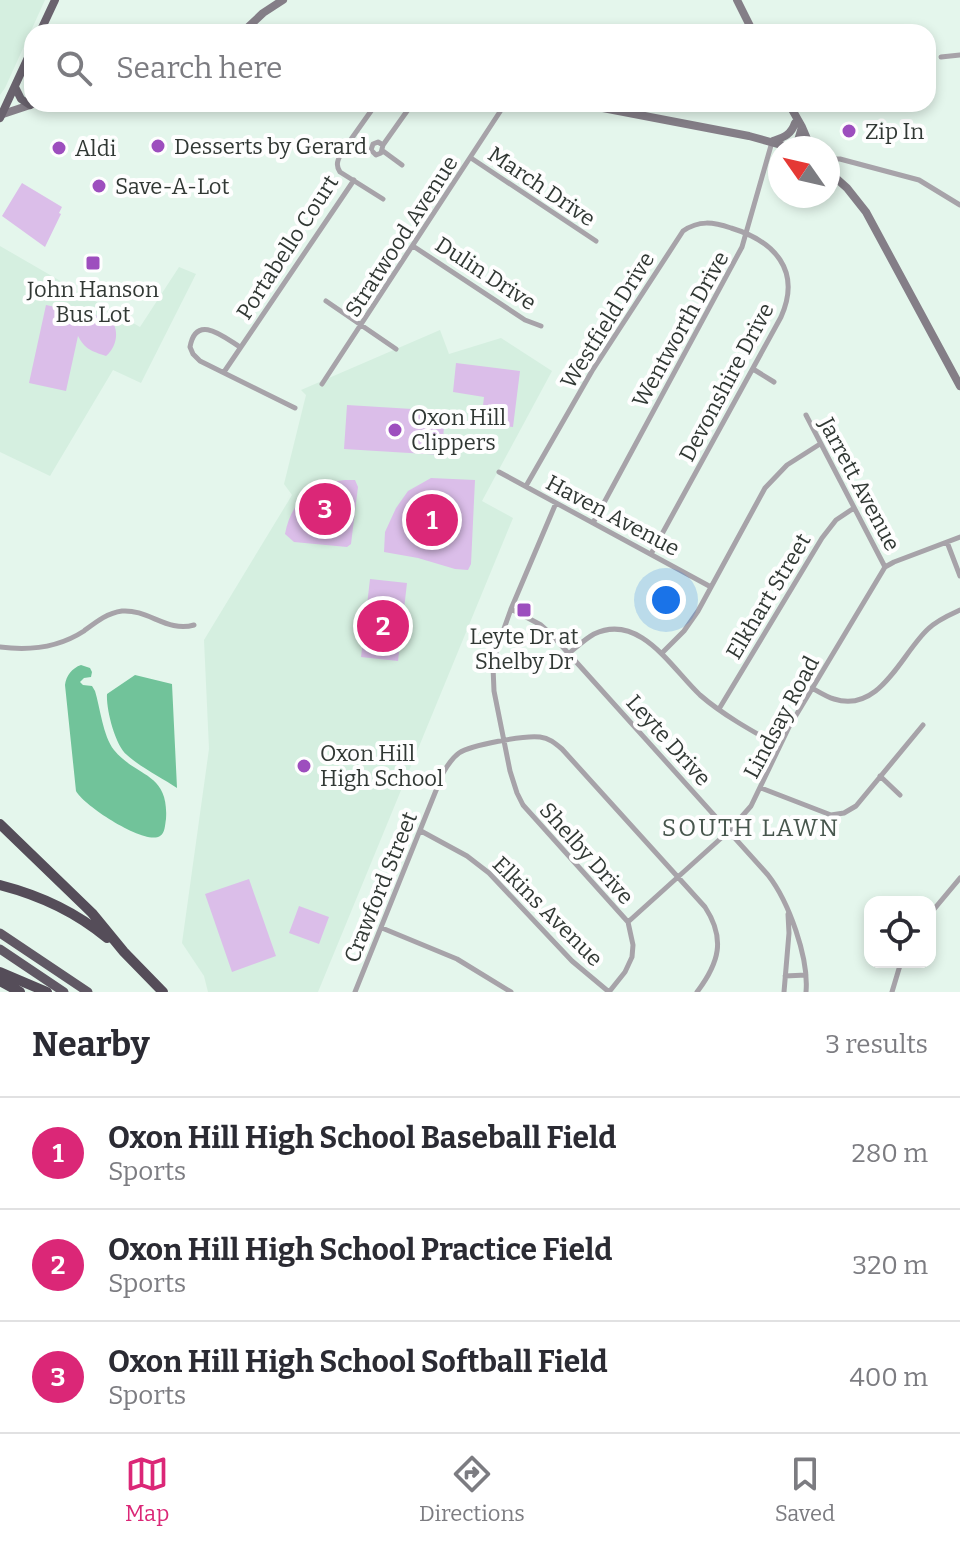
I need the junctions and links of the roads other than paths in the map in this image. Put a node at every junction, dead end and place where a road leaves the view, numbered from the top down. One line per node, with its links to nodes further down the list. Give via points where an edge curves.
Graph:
1 (55, 0): 5 (main road)
2 (283, 0): 4 (main road)
3 (737, 0): 8 (main road)
4 (259, 18): 6 (main road); 7 (main road)
5 (44, 24)
6 (252, 24)
7 (258, 24)
8 (749, 24)
9 (960, 55): 10 (street)
10 (941, 57)
11 (24, 67): 12 (main road)
12 (15, 87): 13 (main road); 20 (main road)
13 (24, 100)
14 (24, 107): 20 (main road)
15 (371, 112): 30 (street, Portabello Court, via 338,160 339,171)
16 (407, 112): 29 (street, via 383,148)
17 (500, 112): 27 (street, Stratwood Avenue)
18 (623, 112): 25 (main road)
19 (793, 112): 21 (main road)
20 (1, 116)
21 (798, 123): 22 (main road); 23 (main road); 24 (main road)
22 (787, 136)
23 (797, 136)
24 (805, 136)
25 (768, 140)
26 (768, 156): 34 (street, Wentworth Drive)
27 (471, 158): 35 (street, March Drive); 36 (street, Stratwood Avenue)
28 (840, 159): 33 (street, via 913,178)
29 (402, 165)
30 (354, 180): 32 (street); 40 (street, Portabello Court)
31 (840, 182): 46 (main road, via 866,212)
32 (383, 199)
33 (960, 205)
34 (747, 233): 42 (street, Devonshire Drive, via 778,255 787,290 783,312); 51 (street, Westfield Drive, via 702,222 680,234); 54 (street, Wentworth Drive)
35 (596, 241)
36 (413, 246): 38 (street, Stratwood Avenue); 39 (street, Dulin Drive)
37 (326, 301): 38 (street)
38 (361, 324): 41 (street); 45 (street, Stratwood Avenue)
39 (541, 326)
40 (240, 347): 43 (street, Portabello Court); 43 (street, via 208,329 193,337 193,354)
41 (396, 349)
42 (753, 369): 44 (street); 57 (street, Devonshire Drive)
43 (224, 372): 47 (street)
44 (774, 382)
45 (322, 384)
46 (960, 386)
47 (295, 408)
48 (806, 415): 49 (street, Jarrett Avenue)
49 (820, 444): 53 (street, Jarrett Avenue); 60 (street, via 787,465 765,488)
50 (499, 472): 51 (street, Haven Avenue)
51 (526, 486): 52 (street, Haven Avenue)
52 (556, 503): 54 (street, Haven Avenue); 61 (street, Shelby Drive)
53 (854, 508): 58 (street, Jarrett Avenue); 68 (street, Elkhart Street, via 822,538)
54 (593, 523): 57 (street, Haven Avenue)
55 (960, 537): 56 (street)
56 (947, 542): 58 (street); 59 (street)
57 (651, 554): 60 (street, Haven Avenue)
58 (885, 567): 67 (street, Lindsay Road)
59 (960, 576)
60 (711, 587): 66 (street, via 684,631)
61 (511, 609): 65 (street, Leyte Drive, via 546,629); 70 (street, Shelby Drive, via 493,667)
62 (960, 610): 67 (street, via 928,628 868,697 839,700)
63 (194, 625): 64 (street, via 180,628 125,611 106,615 60,643)
64 (0, 647)
65 (569, 653): 66 (street, via 606,630 640,636); 77 (street, Leyte Drive)
66 (662, 653): 68 (street)
67 (812, 688): 71 (street, Lindsay Road)
68 (719, 709): 71 (street)
69 (923, 725): 72 (street)
70 (505, 740): 76 (street, Crawford Street, via 454,756); 78 (street, Crawford Street, via 540,737 556,744); 83 (street, Shelby Drive, via 523,805)
71 (779, 746): 73 (street, Lindsay Road)
72 (880, 776): 73 (street, via 856,806 837,815); 74 (street)
73 (761, 788): 77 (street, Lindsay Road)
74 (900, 795)
75 (0, 824): 87 (highway, via 92,913)
76 (421, 831): 84 (street, Crawford Street); 100 (street, Elkins Avenue, via 489,873 572,961)
77 (729, 831): 78 (street, Lindsay Road); 82 (street, Leyte Drive, via 773,881)
78 (678, 876): 83 (street, Lindsay Road); 101 (street, Crawford Street, via 716,927 714,962)
79 (960, 878): 81 (street)
80 (0, 885): 87 (highway, via 61,907)
81 (936, 907)
82 (788, 909): 90 (street, Leyte Drive); 91 (street)
83 (628, 922): 100 (street, Shelby Drive, via 632,957)
84 (382, 928): 98 (street, Crawford Street); 99 (street, via 457,959)
85 (0, 933): 96 (highway)
86 (0, 949): 95 (highway)
87 (124, 952): 97 (highway)
88 (899, 968): 104 (street)
89 (0, 972): 94 (highway)
90 (806, 975): 91 (street); 103 (street, Leyte Drive)
91 (785, 976): 102 (street)
92 (0, 981): 93 (highway)
93 (20, 992)
94 (47, 992)
95 (64, 992)
96 (88, 992)
97 (163, 992)
98 (355, 992)
99 (511, 992)
100 (609, 992)
101 (697, 992)
102 (784, 992)
103 (806, 992)
104 (892, 992)

